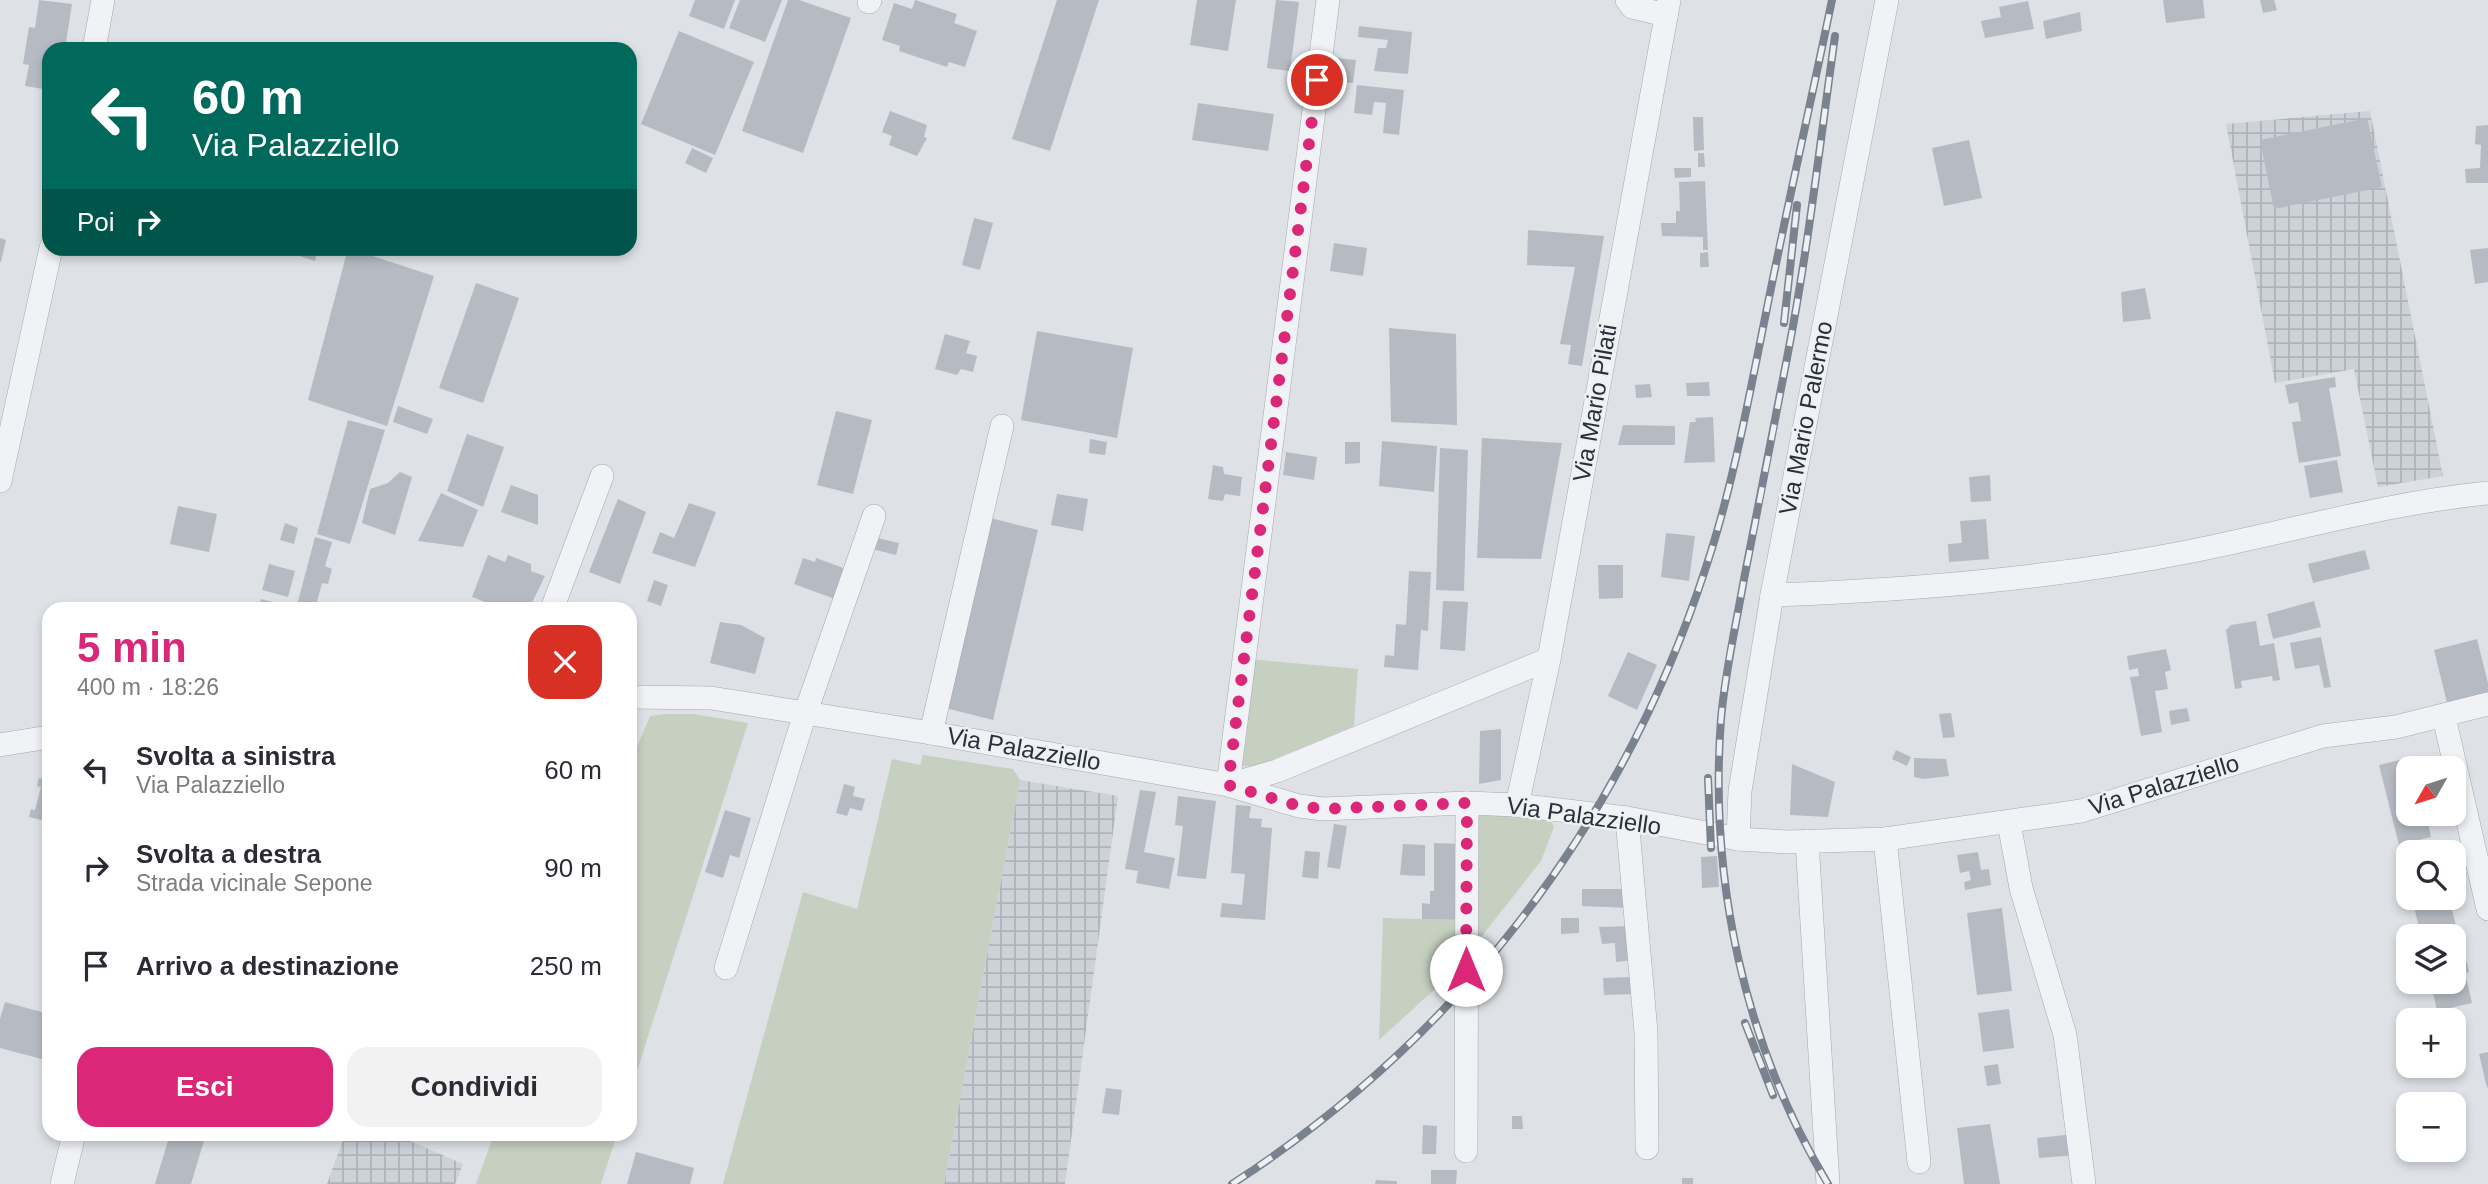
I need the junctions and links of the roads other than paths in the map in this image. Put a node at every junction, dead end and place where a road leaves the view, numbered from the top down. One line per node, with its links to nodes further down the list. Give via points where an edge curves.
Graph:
1 (103, 0): 6 (street)
2 (1328, 0): 23 (street)
3 (1627, 0): 5 (street, via 1632,7)
4 (1887, 0): 13 (street, Via Mario Palermo)
5 (1667, 8): 15 (street, Via Mario Pilati)
6 (95, 42)
7 (49, 256): 10 (street)
8 (1002, 426): 20 (street)
9 (602, 476): 14 (street)
10 (0, 481)
11 (2488, 492): 13 (street, via 2425,499 2187,552 2013,579)
12 (873, 516): 18 (street)
13 (1772, 594): 28 (street, Via Mario Palermo, via 1740,790)
14 (555, 602)
15 (1549, 659): 23 (street, via 1277,771); 25 (street, Via Mario Pilati)
16 (637, 697): 18 (street, Via Palazziello, via 711,698)
17 (2488, 704): 19 (street, Via Palazziello)
18 (805, 714): 20 (street, Via Palazziello); 32 (street)
19 (2444, 717): 27 (street, Via Palazziello, via 2323,736 2081,811); 31 (street)
20 (931, 733): 23 (street, Via Palazziello)
21 (42, 738): 22 (street)
22 (0, 745)
23 (1228, 785): 24 (street, Via Palazziello, via 1323,809)
24 (1467, 803): 25 (street, Via Palazziello); 35 (street)
25 (1517, 804): 26 (street, Via Palazziello)
26 (1627, 818): 28 (street, Via Palazziello); 34 (street, via 1646,1032)
27 (2009, 822): 29 (street, Via Palazziello); 39 (street, via 2021,888 2065,1035)
28 (1738, 839): 30 (street, Via Palazziello)
29 (1885, 839): 30 (street, Via Palazziello); 36 (street)
30 (1807, 841): 38 (street)
31 (2488, 909)
32 (726, 968)
33 (72, 1141): 37 (street)
34 (1647, 1149)
35 (1466, 1151)
36 (1919, 1162)
37 (62, 1184)
38 (1829, 1184)
39 (2084, 1184)

